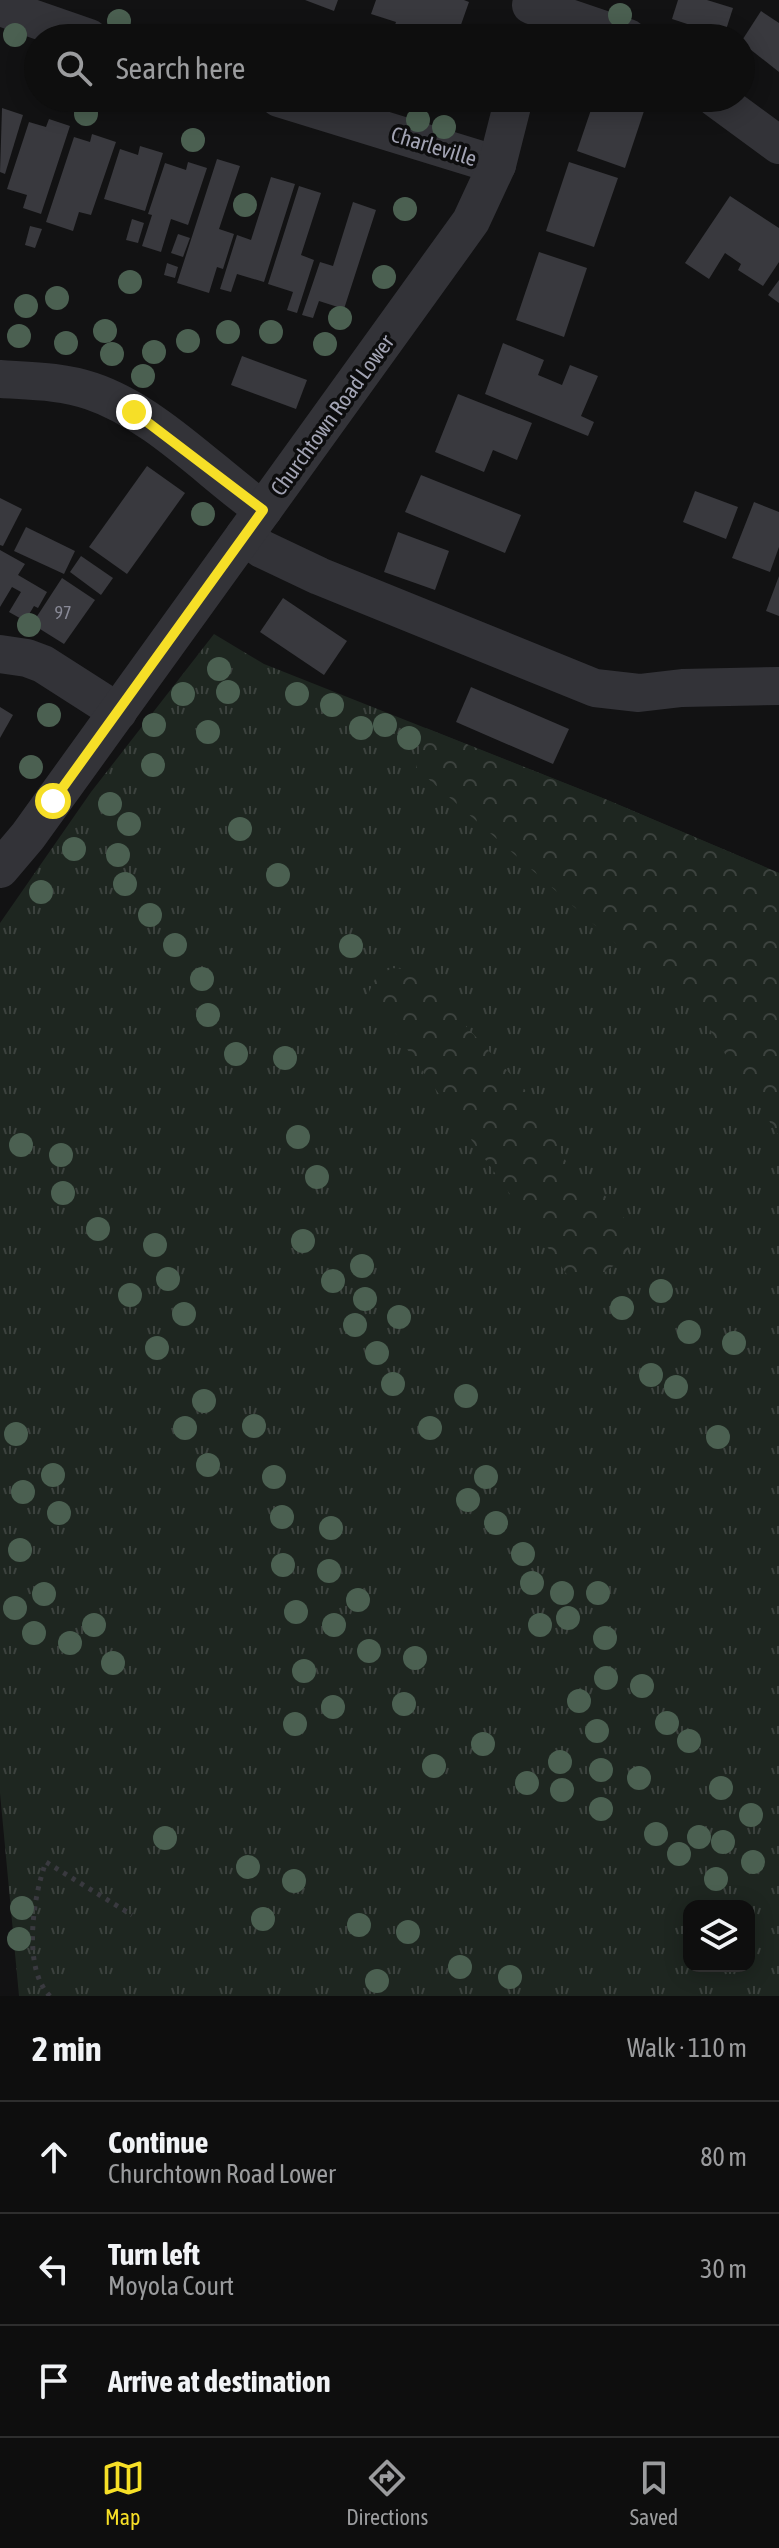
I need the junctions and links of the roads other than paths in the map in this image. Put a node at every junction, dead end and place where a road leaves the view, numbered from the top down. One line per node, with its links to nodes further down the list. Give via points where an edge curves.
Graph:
1 (0, 7): 3 (street)
2 (529, 14): 4 (street)
3 (49, 24)
4 (570, 24)
5 (325, 112): 9 (street, Charleville)
6 (510, 112): 9 (street, Churchtown Road Lower)
7 (734, 112): 8 (street)
8 (779, 145)
9 (497, 165): 11 (street, Churchtown Road Lower, via 471,221)
10 (0, 379): 11 (street, via 57,383 113,399 156,427)
11 (248, 530): 12 (street, via 252,560); 14 (street, via 262,549 319,576 595,688 639,693); 15 (street, Churchtown Road Lower)
12 (311, 602)
13 (0, 654): 15 (street, via 43,664)
14 (779, 686)
15 (118, 712): 16 (street, Churchtown Road Lower)
16 (0, 869)

